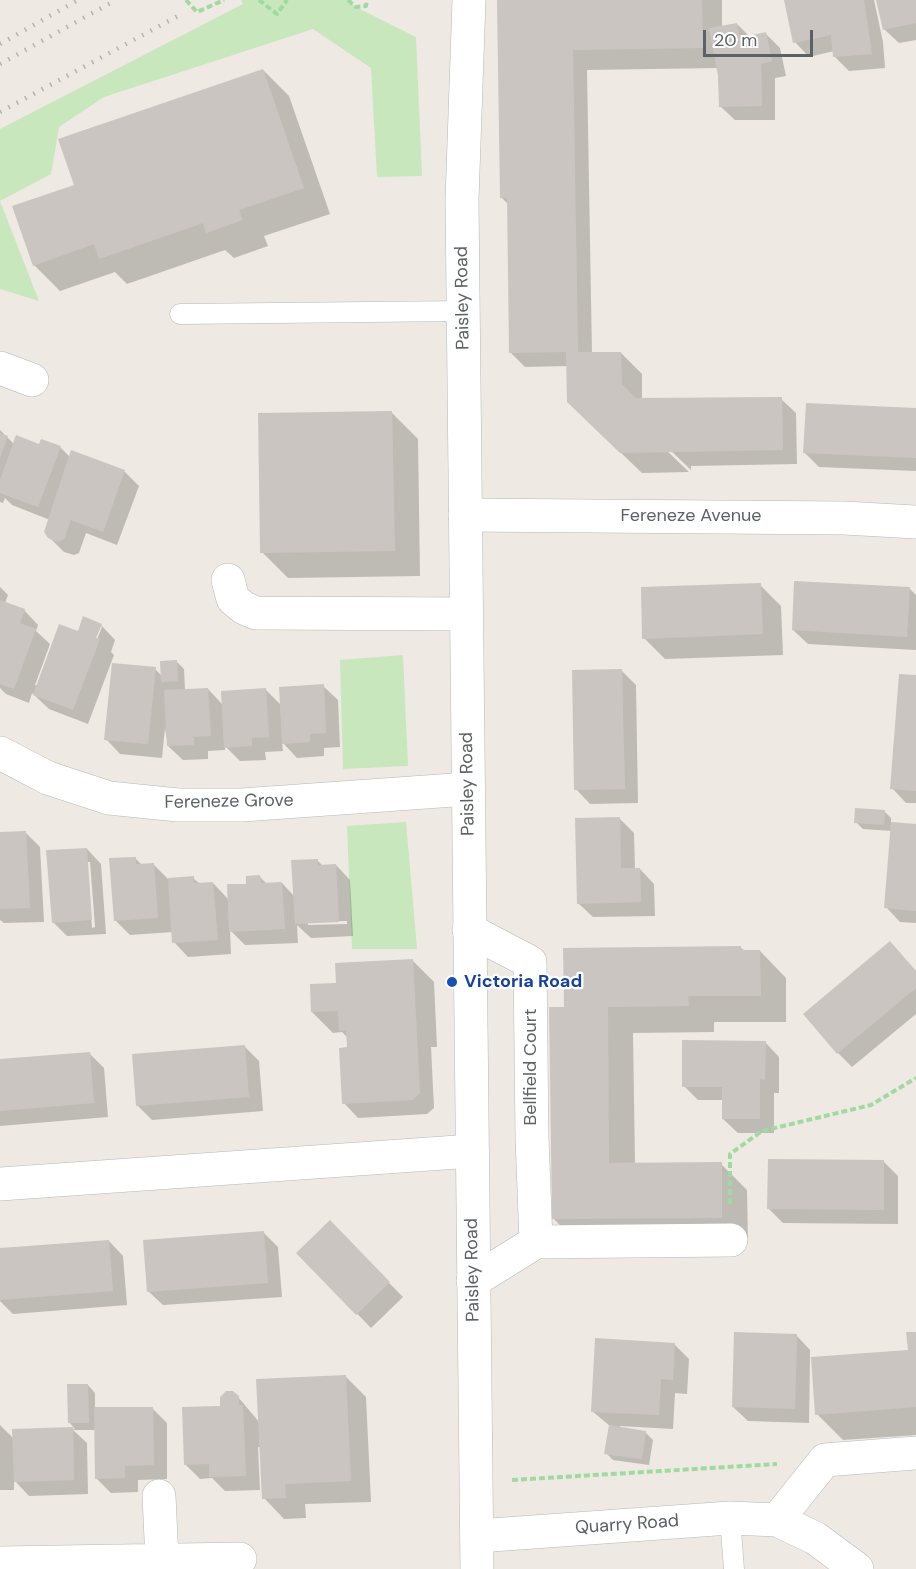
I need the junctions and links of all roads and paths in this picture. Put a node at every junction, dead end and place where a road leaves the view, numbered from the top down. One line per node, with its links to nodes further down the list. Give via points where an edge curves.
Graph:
1 (186, 0): 2 (path, via 197,12)
2 (224, 0)
3 (259, 0): 4 (path, via 277,14)
4 (287, 0)
5 (348, 0): 6 (path, via 356,7 366,6)
6 (367, 0)
7 (469, 0): 8 (street, Paisley Road, via 462,200)
8 (463, 310): 9 (lane); 12 (street, Paisley Road)
9 (180, 314)
10 (0, 368): 11 (street)
11 (32, 380)
12 (465, 514): 13 (street, Fereneze Avenue); 15 (street, Paisley Road)
13 (916, 522)
14 (228, 580): 15 (street, via 233,599 256,613)
15 (466, 614): 17 (street, Paisley Road)
16 (0, 753): 17 (street, Fereneze Grove, via 48,778 109,798 178,805 242,805)
17 (468, 789): 18 (street, Paisley Road)
18 (469, 930): 20 (street, Paisley Road); 23 (street, Bellfield Court, via 530,962)
19 (916, 1078): 22 (path, via 871,1105 762,1131 730,1154)
20 (471, 1151): 21 (street); 24 (street, Paisley Road)
21 (0, 1185)
22 (731, 1240): 23 (street)
23 (536, 1242): 24 (street)
24 (473, 1281): 27 (street, Paisley Road)
25 (916, 1453): 26 (street)
26 (825, 1460): 27 (path); 30 (street)
27 (475, 1483): 31 (street, Paisley Road)
28 (159, 1496): 33 (street)
29 (729, 1518): 30 (street, Quarry Road); 31 (street, Quarry Road); 36 (lane)
30 (777, 1520): 37 (street, via 815,1538)
31 (477, 1536): 35 (street, Paisley Road)
32 (240, 1559): 33 (street)
33 (162, 1560): 34 (street)
34 (0, 1563)
35 (477, 1569)
36 (734, 1569)
37 (857, 1569)

